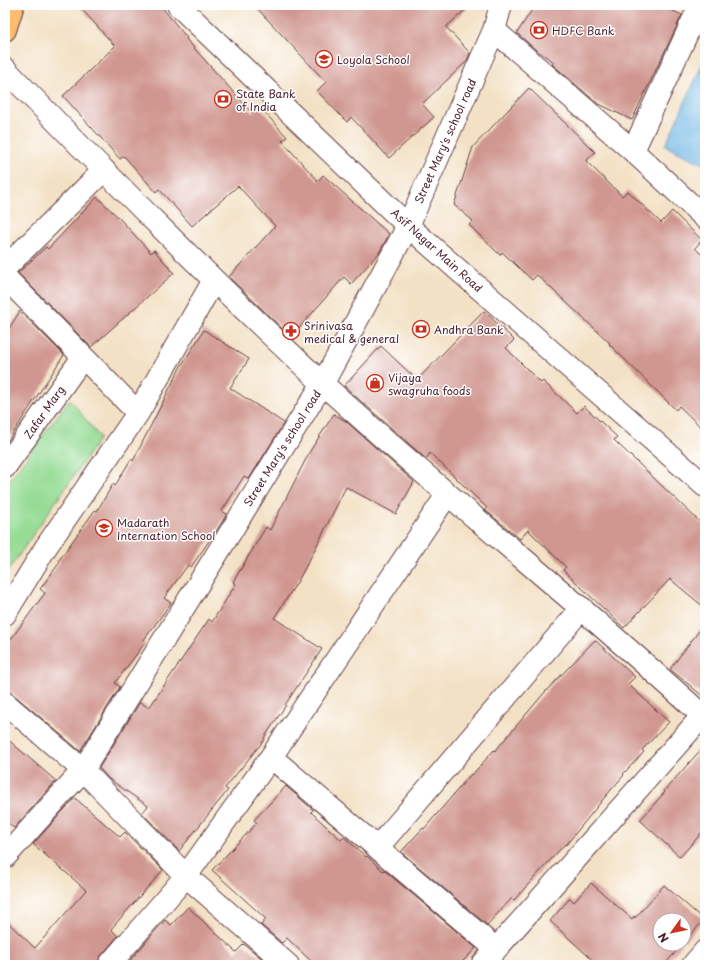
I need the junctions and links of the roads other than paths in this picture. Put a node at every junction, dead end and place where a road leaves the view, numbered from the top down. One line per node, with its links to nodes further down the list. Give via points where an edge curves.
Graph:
1 (12, 5): 5 (main road)
2 (178, 5): 11 (street, Asif Nagar Main Road)
3 (501, 5): 6 (street, Street Mary's school road)
4 (700, 5): 8 (street)
5 (5, 30)
6 (494, 30): 8 (street); 11 (street, Street Mary's school road)
7 (5, 69): 9 (street)
8 (633, 151): 10 (street)
9 (104, 170): 12 (street); 14 (street)
10 (705, 218)
11 (408, 226): 16 (street, Street Mary's school road); 19 (street, Asif Nagar Main Road)
12 (5, 268)
13 (5, 277): 15 (street)
14 (214, 280): 16 (street); 17 (street)
15 (83, 357): 17 (street); 18 (street, Zafar Marg)
16 (323, 383): 20 (street); 26 (street, Street Mary's school road)
17 (138, 413): 22 (street, via 46,547)
18 (5, 467)
19 (705, 486)
20 (447, 494): 21 (street); 25 (street)
21 (582, 608): 24 (street); 27 (street)
22 (5, 614)
23 (5, 703): 26 (street)
24 (704, 716): 30 (street)
25 (271, 757): 27 (street); 29 (street)
26 (83, 770): 28 (street, Street Mary's school road); 29 (street)
27 (378, 847): 30 (street)
28 (5, 857)
29 (186, 876): 32 (street); 33 (street)
30 (496, 949): 34 (street)
31 (705, 951): 35 (street)
32 (109, 965)
33 (288, 965)
34 (482, 965)
35 (693, 965)

